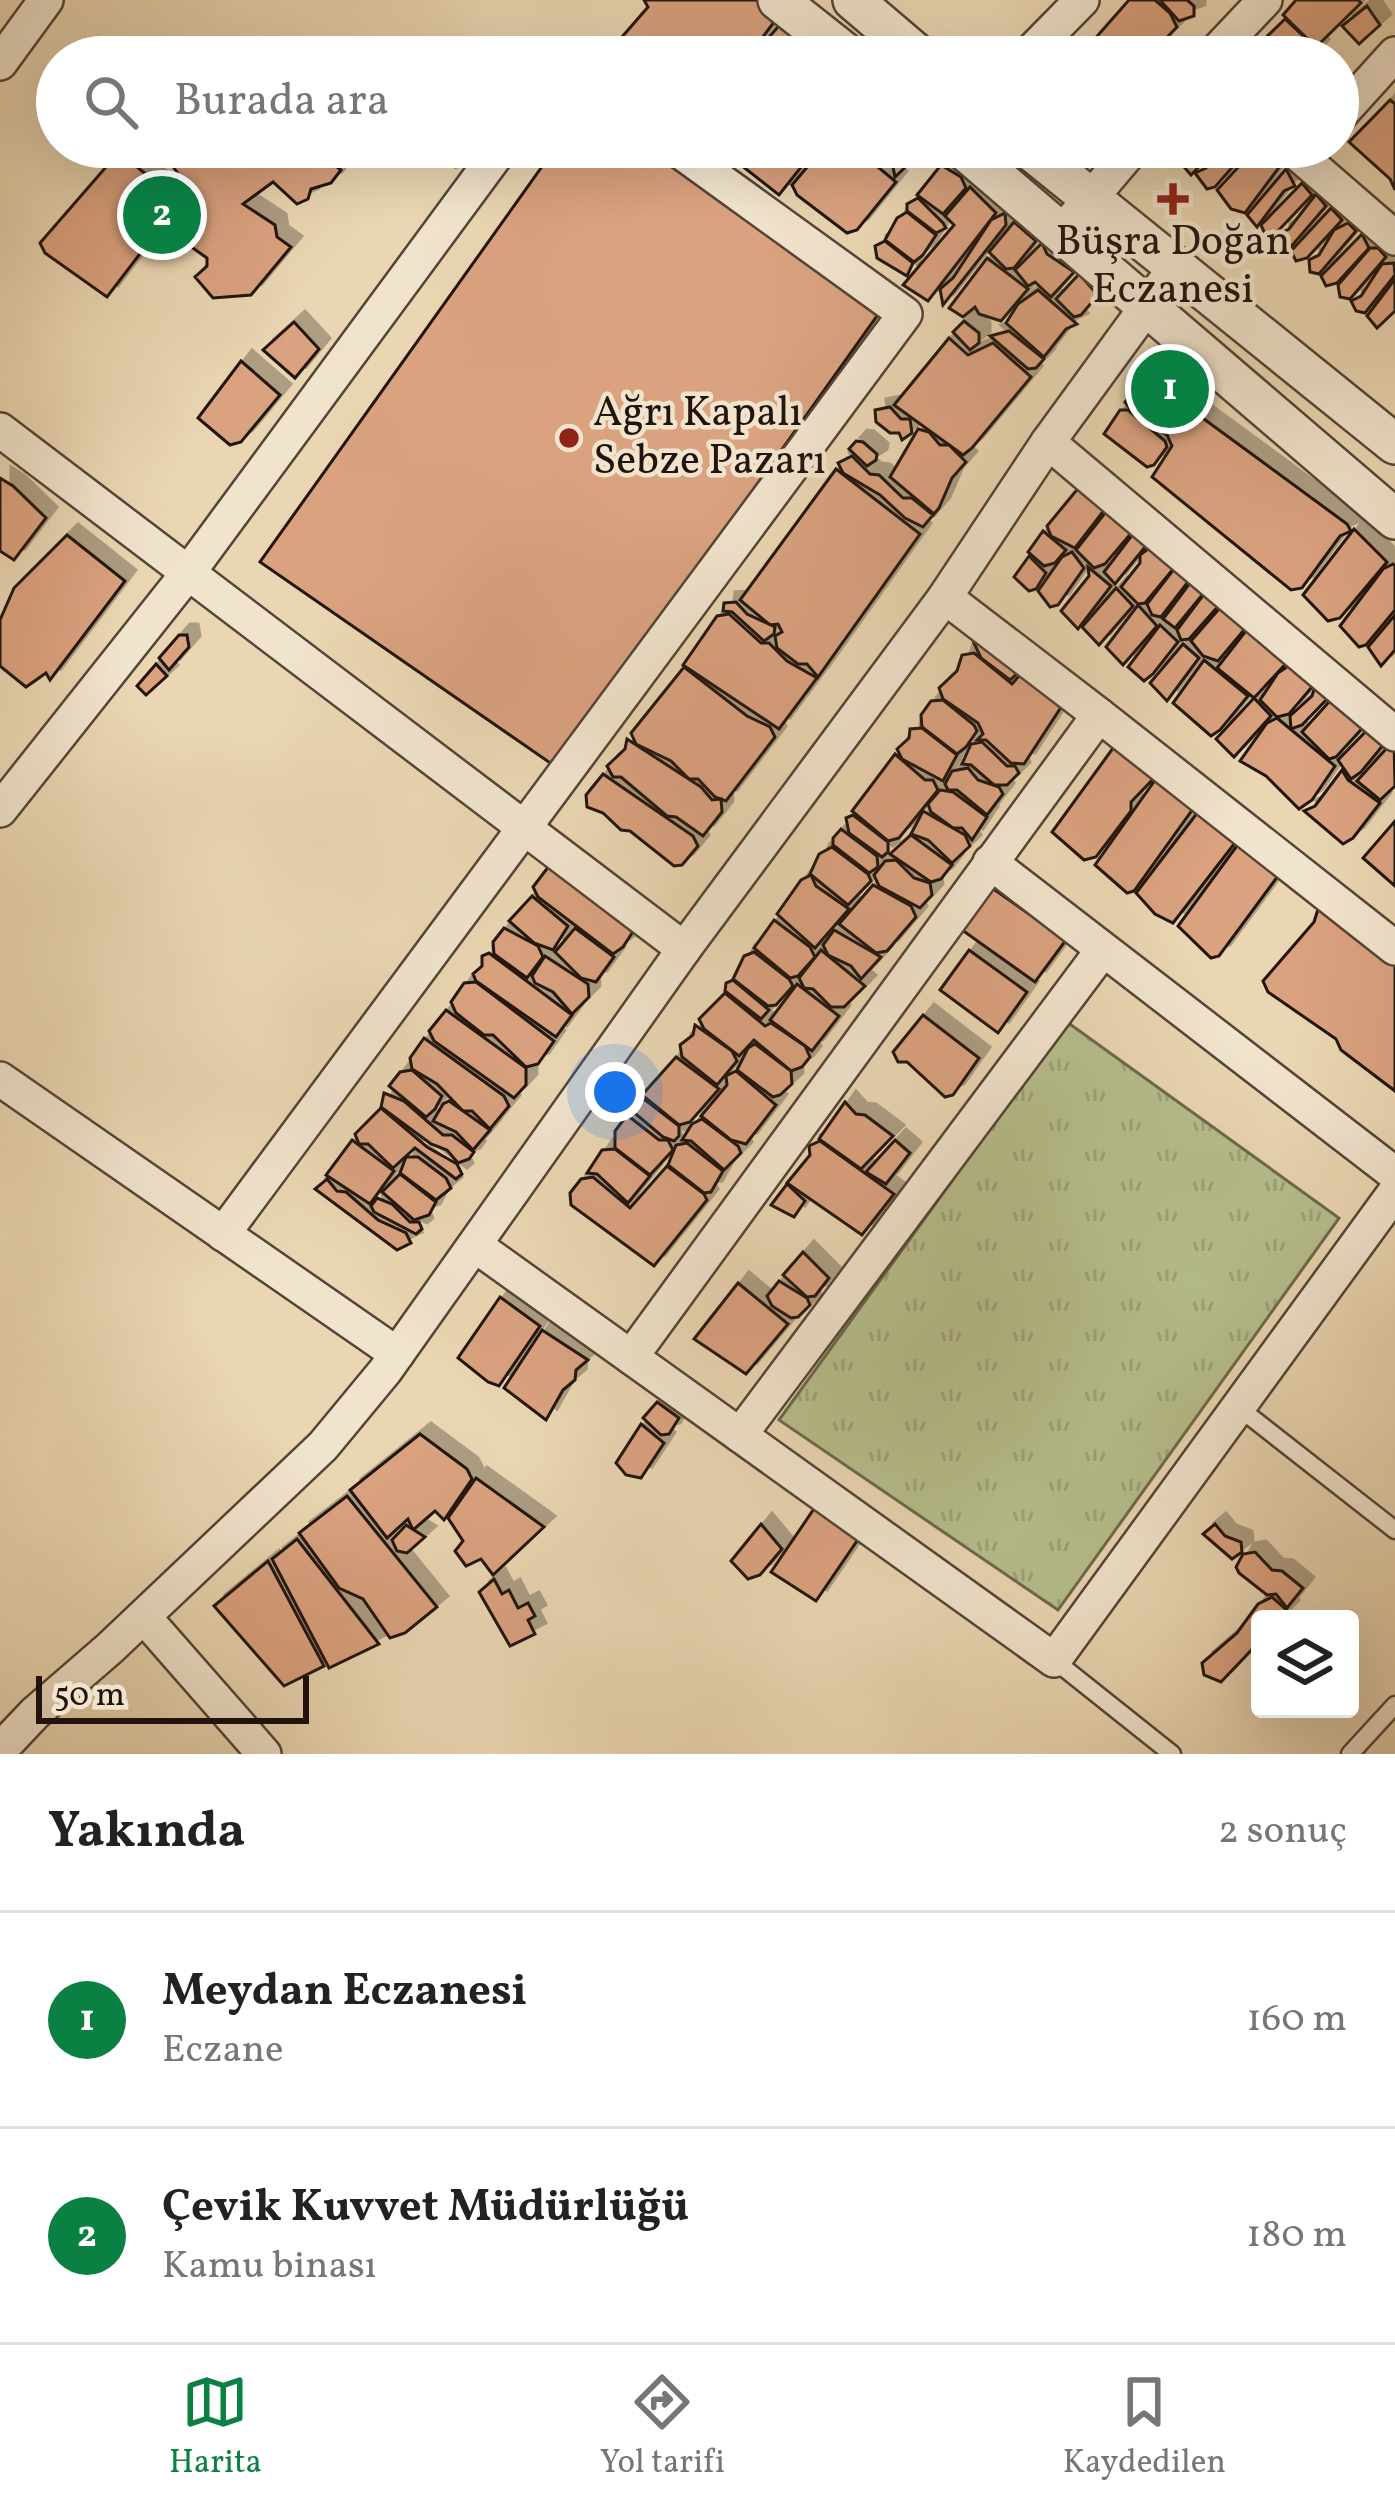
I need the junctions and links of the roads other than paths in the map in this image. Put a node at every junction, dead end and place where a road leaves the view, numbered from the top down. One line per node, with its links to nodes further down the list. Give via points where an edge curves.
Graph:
1 (46, 0): 11 (street)
2 (778, 0): 6 (street)
3 (853, 0): 7 (street)
4 (1082, 0): 8 (street)
5 (1265, 0): 9 (street)
6 (823, 36)
7 (895, 36)
8 (1047, 36)
9 (1231, 36)
10 (1395, 54): 12 (street)
11 (0, 63)
12 (1359, 94)
13 (487, 168): 28 (street)
14 (703, 168): 33 (street, via 904,314)
15 (986, 168): 20 (street)
16 (1052, 168): 19 (street)
17 (1116, 168): 19 (street)
18 (1320, 168): 21 (street)
19 (1089, 200): 20 (street); 22 (street)
20 (1062, 232): 23 (street)
21 (1395, 238)
22 (1175, 268): 23 (street); 26 (street)
23 (1148, 305): 25 (street); 27 (street)
24 (0, 430): 28 (street)
25 (1048, 442): 29 (street); 31 (street)
26 (1395, 444)
27 (1395, 519)
28 (188, 573): 32 (street); 33 (street)
29 (945, 597): 30 (street); 36 (street)
30 (1099, 715): 34 (street); 35 (street)
31 (1395, 734)
32 (0, 810)
33 (525, 828): 36 (street); 41 (street)
34 (990, 862): 37 (street); 44 (street)
35 (1395, 948)
36 (684, 950): 42 (street)
37 (1102, 951): 39 (street); 46 (street)
38 (0, 1079): 41 (street)
39 (1395, 1174)
40 (1395, 1192): 45 (street)
41 (223, 1234): 43 (street)
42 (476, 1246): 43 (street); 44 (street)
43 (397, 1354): 48 (street, via 323,1446)
44 (632, 1357): 46 (street)
45 (1238, 1407): 47 (lane); 49 (street)
46 (740, 1435): 49 (street)
47 (1395, 1530)
48 (143, 1617): 51 (street); 52 (street)
49 (1054, 1660): 53 (lane)
50 (1395, 1705): 54 (lane)
51 (0, 1750)
52 (264, 1754)
53 (1172, 1754)
54 (1350, 1754)

